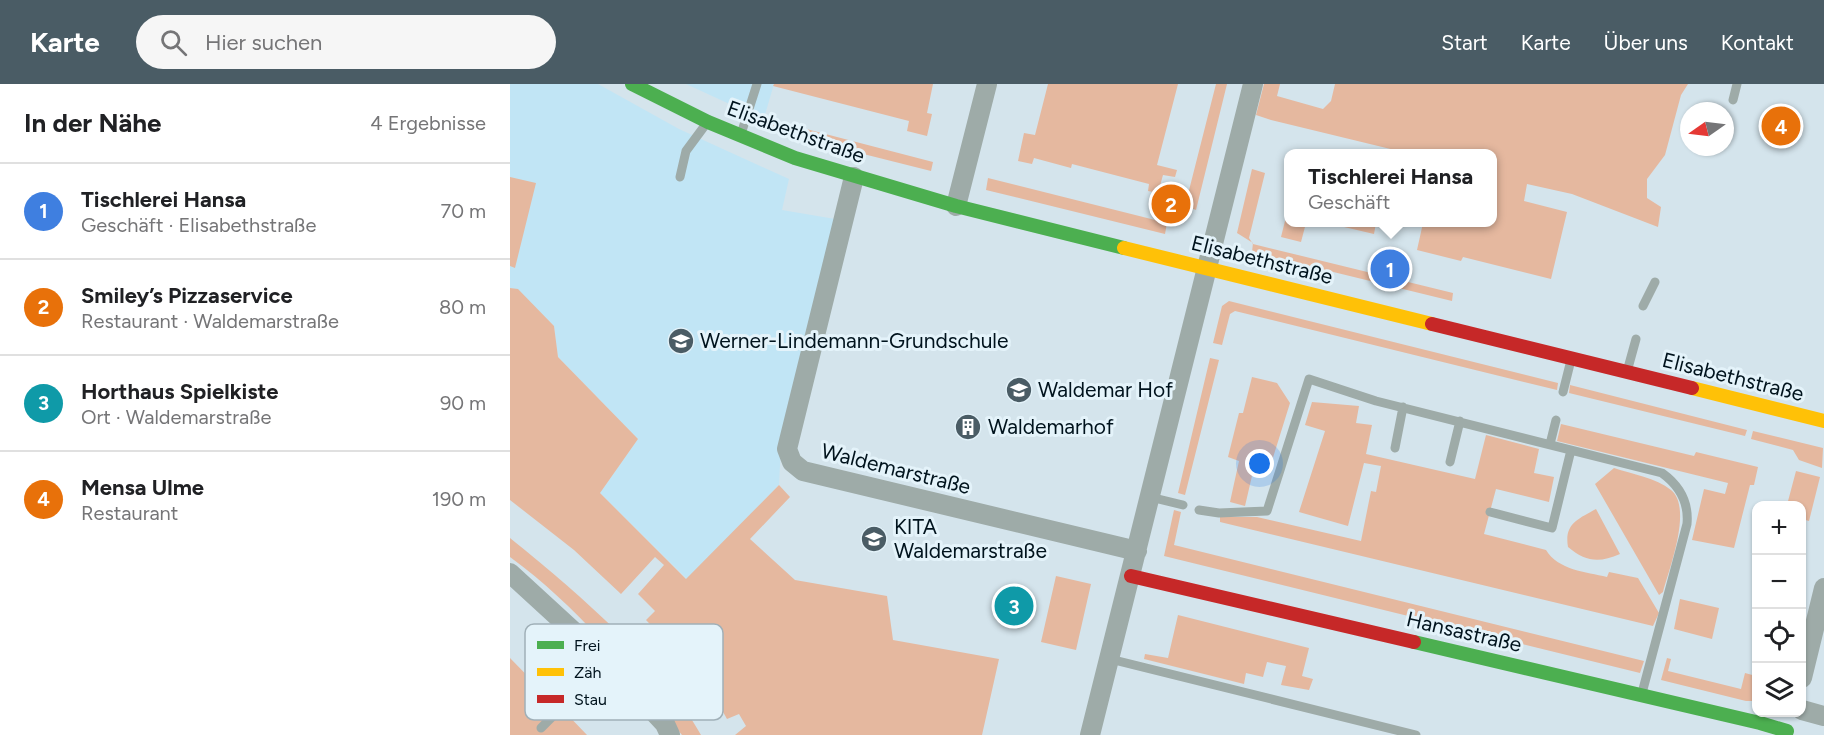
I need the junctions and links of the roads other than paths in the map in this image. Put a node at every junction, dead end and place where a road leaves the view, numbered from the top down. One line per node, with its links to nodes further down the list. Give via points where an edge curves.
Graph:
1 (632, 84): 7 (street, Elisabethstraße)
2 (757, 84): 8 (lane)
3 (987, 84): 11 (street)
4 (1253, 84): 12 (street)
5 (1737, 84): 6 (lane)
6 (1733, 100)
7 (708, 122): 8 (street, Elisabethstraße); 9 (lane, via 686,151)
8 (741, 136): 10 (street, Elisabethstraße)
9 (680, 177)
10 (854, 177): 11 (street, Elisabethstraße); 31 (street, Waldemarstraße, via 787,449 792,462 803,471)
11 (956, 206): 12 (street, Elisabethstraße)
12 (1208, 268): 16 (street, Elisabethstraße); 27 (street)
13 (1655, 282): 14 (lane)
14 (1643, 306)
15 (1636, 339): 17 (lane)
16 (1571, 358): 17 (street, Elisabethstraße); 18 (lane)
17 (1627, 372): 22 (street, Elisabethstraße)
18 (1563, 392)
19 (1403, 407): 21 (lane); 24 (lane); 29 (lane, via 1309,379 1267,511)
20 (1556, 420): 23 (lane)
21 (1460, 421): 23 (lane); 26 (lane)
22 (1824, 421)
23 (1550, 444): 25 (lane)
24 (1395, 448)
25 (1570, 450): 30 (lane, via 1552,528); 38 (lane, via 1662,473 1677,486 1686,503 1687,524)
26 (1450, 462)
27 (1150, 497): 28 (lane); 31 (street)
28 (1183, 505)
29 (1199, 510)
30 (1490, 512)
31 (1137, 551): 33 (street)
32 (510, 573): 35 (street)
33 (1131, 576): 36 (street); 38 (street, Hansastraße)
34 (1824, 588): 37 (street)
35 (566, 624)
36 (1110, 659): 46 (street); 47 (lane)
37 (1806, 663)
38 (1642, 696): 43 (street, Hansastraße)
39 (1806, 711): 40 (street)
40 (1824, 716)
41 (549, 720): 44 (lane)
42 (661, 720): 45 (street)
43 (1788, 726)
44 (541, 728)
45 (670, 735)
46 (1090, 735)
47 (1416, 735)

